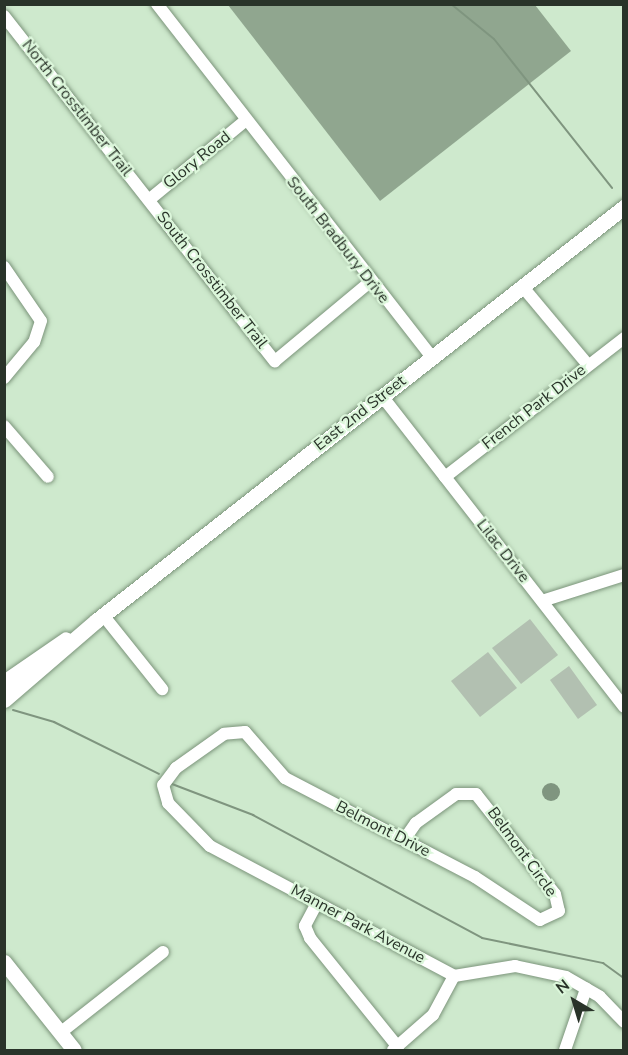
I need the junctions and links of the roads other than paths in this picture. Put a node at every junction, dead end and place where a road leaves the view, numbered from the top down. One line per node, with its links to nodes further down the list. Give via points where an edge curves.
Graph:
1 (157, 4): 3 (street, South Bradbury Drive)
2 (4, 16): 4 (street, North Crosstimber Trail)
3 (245, 122): 4 (street, Glory Road); 7 (street, South Bradbury Drive)
4 (150, 200): 7 (street, South Crosstimber Trail, via 274,361)
5 (624, 207): 8 (main road, East 2nd Street)
6 (4, 267): 12 (street, via 41,321 34,342)
7 (371, 281): 10 (street, South Bradbury Drive)
8 (522, 286): 10 (main road, East 2nd Street); 11 (street)
9 (624, 338): 11 (street, French Park Drive)
10 (432, 357): 13 (main road, East 2nd Street)
11 (588, 365): 16 (street, French Park Drive)
12 (4, 378)
13 (382, 396): 16 (street, Lilac Drive); 19 (main road, East 2nd Street)
14 (4, 426): 15 (street)
15 (48, 477)
16 (445, 477): 18 (street, Lilac Drive)
17 (624, 575): 18 (street)
18 (542, 601): 23 (street, Lilac Drive)
19 (100, 617): 20 (main road, East 2nd Street); 21 (street); 22 (main road, East 2nd Street)
20 (4, 682)
21 (162, 689)
22 (4, 700)
23 (624, 707)
24 (234, 730): 25 (street, Belmont Drive, via 250,736 285,778); 26 (street, Manner Park Avenue, via 176,768 163,785 168,802 199,839)
25 (404, 840): 27 (street, Belmont Drive, via 496,889); 27 (street, Belmont Circle, via 417,823 456,794 476,794 555,894 559,911)
26 (317, 903): 30 (street, Manner Park Avenue); 34 (street, via 305,926 310,938)
27 (540, 920)
28 (163, 952): 33 (street)
29 (4, 962): 33 (main road)
30 (454, 976): 31 (street, via 515,966 566,977); 34 (street, via 433,1015)
31 (586, 989): 32 (street); 36 (street)
32 (624, 1022)
33 (60, 1033): 35 (main road)
34 (396, 1049)
35 (74, 1050)
36 (565, 1050)

